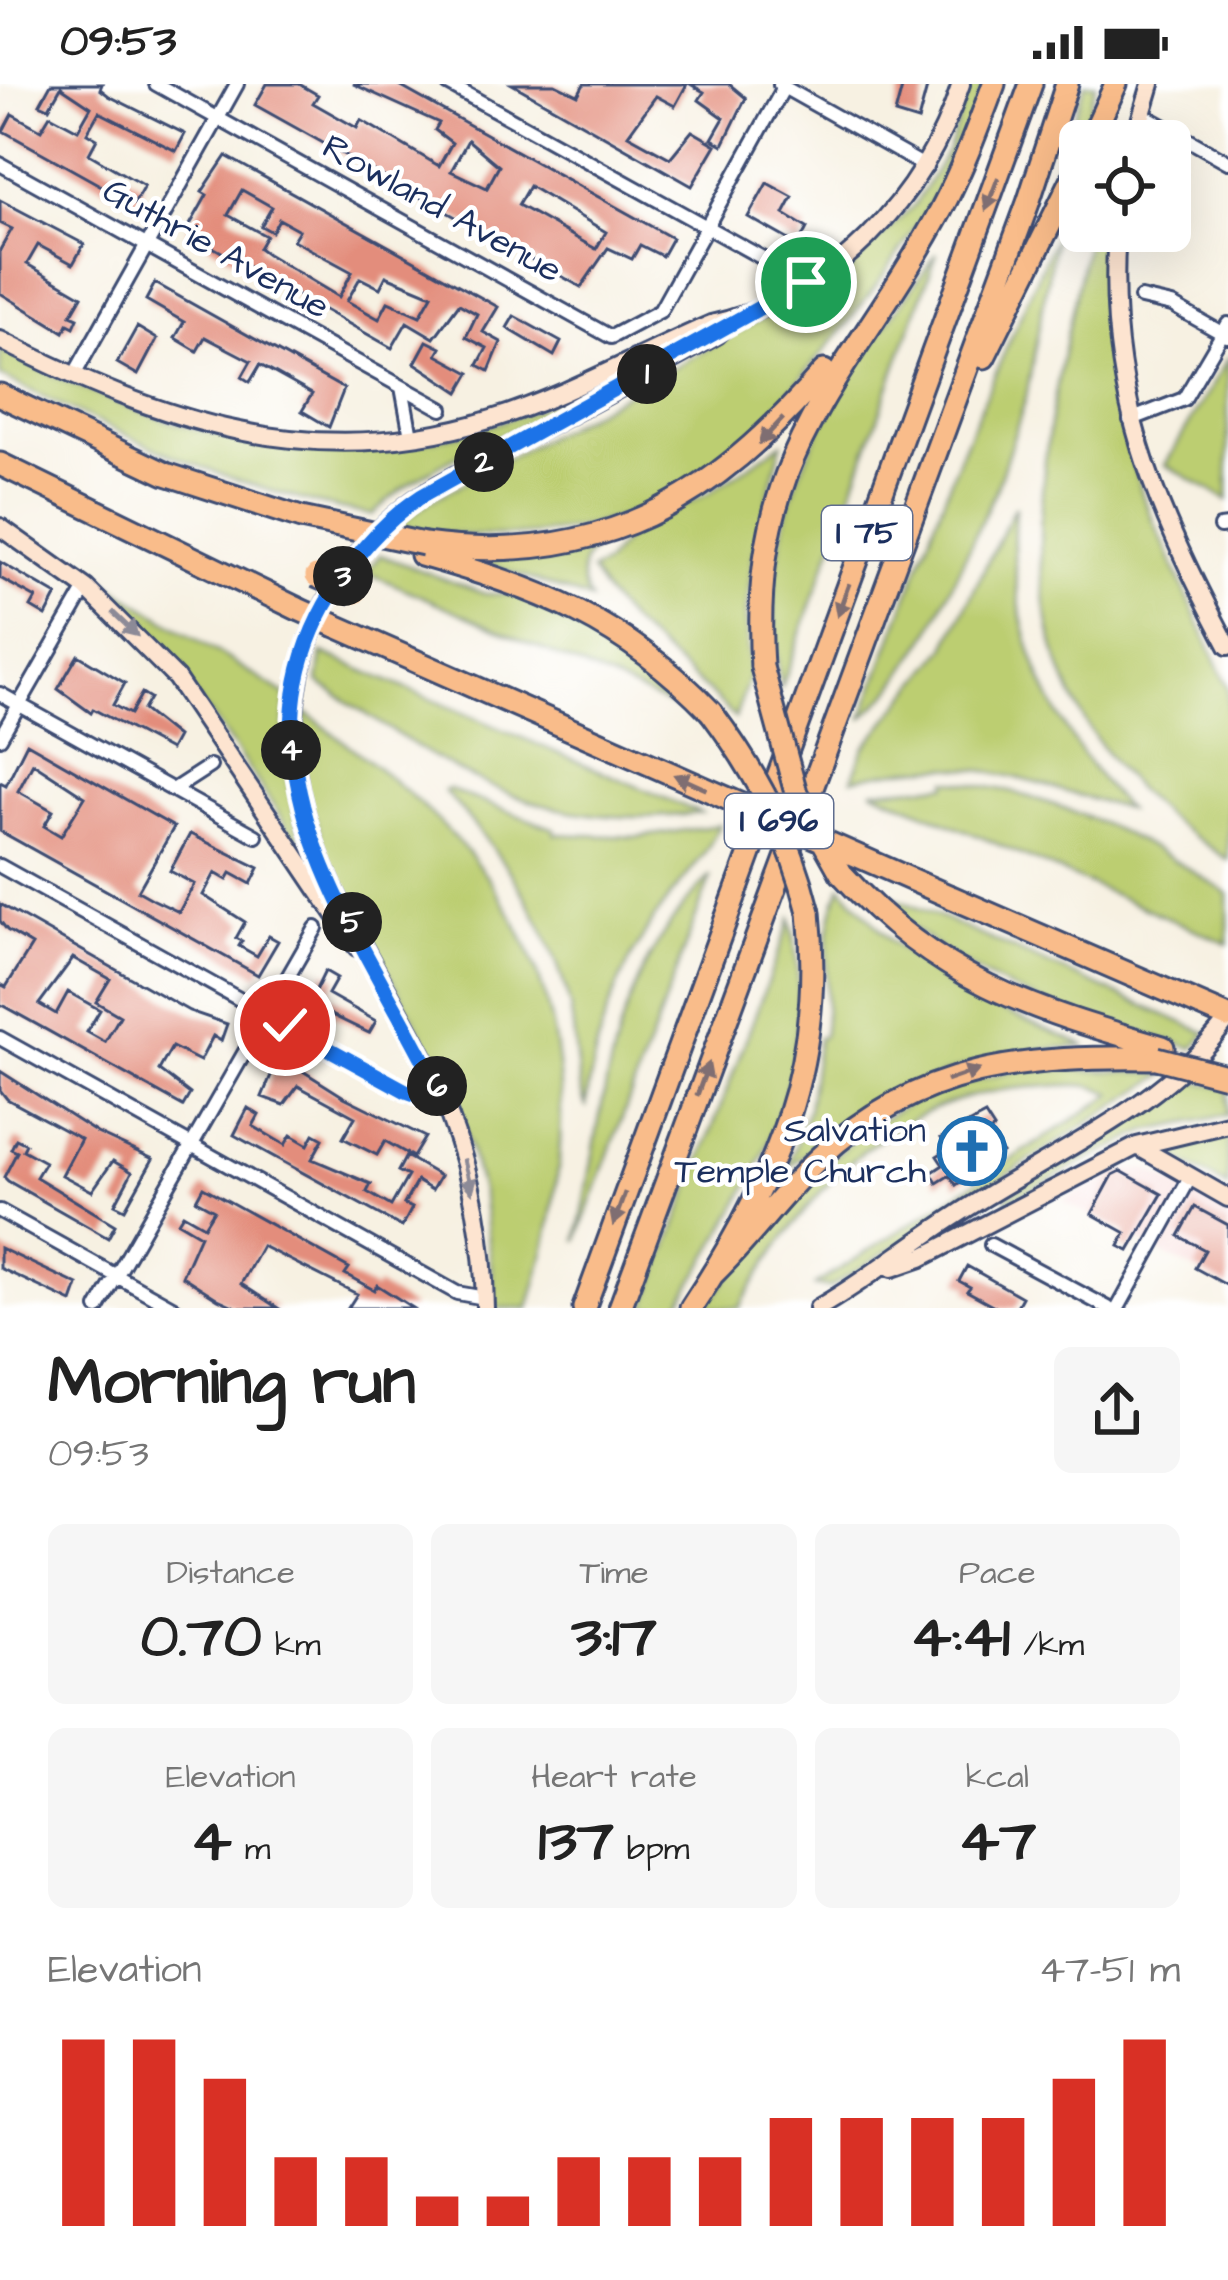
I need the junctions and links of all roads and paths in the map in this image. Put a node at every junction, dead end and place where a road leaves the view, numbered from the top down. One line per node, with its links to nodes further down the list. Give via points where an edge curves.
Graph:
1 (156, 84): 12 (street, Rowland Avenue)
2 (237, 84): 12 (street)
3 (448, 84): 19 (street)
4 (961, 84): 17 (main road)
5 (994, 84): 24 (highway, via 940,212)
6 (1031, 84): 70 (highway, I 75, one-way to 70)
7 (1067, 84): 34 (highway, I 75)
8 (1116, 84): 13 (highway)
9 (1151, 84): 11 (main road)
10 (782, 85): 17 (street); 19 (street)
11 (1142, 114): 14 (main road); 15 (street)
12 (218, 118): 19 (street, Rowland Avenue, via 605,335 660,311); 20 (street)
13 (1100, 120)
14 (1140, 120)
15 (1228, 162)
16 (0, 164): 20 (street, Guthrie Avenue)
17 (926, 167): 22 (main road, via 887,221)
18 (1059, 206): 34 (highway)
19 (707, 226): 22 (street)
20 (148, 245): 28 (street); 29 (street, Guthrie Avenue)
21 (1117, 252): 32 (main road, via 1116,338)
22 (806, 282): 25 (main road)
23 (1141, 298): 26 (street)
24 (875, 311): 37 (highway, one-way to 37, via 757,447 667,507 548,545); 54 (highway, bridge, via 785,469 763,568 762,667 796,793 841,873 900,934 979,985)
25 (733, 319): 33 (main road, via 520,409); 50 (main road, via 412,503 338,582 300,668 291,755 308,835)
26 (1226, 332): 32 (street, via 1178,404)
27 (0, 340): 28 (main road)
28 (74, 377): 33 (main road, via 226,430 290,441)
29 (402, 387): 31 (street, Guthrie Avenue); 33 (street)
30 (0, 395): 37 (highway, bridge, via 166,474)
31 (442, 410)
32 (1130, 420): 41 (main road, via 1172,540)
33 (410, 436)
34 (936, 454): 71 (highway, I 75, one-way to 34)
35 (0, 464): 52 (highway, I 696, one-way to 35, bridge, via 298,609)
36 (0, 527): 39 (main road)
37 (422, 549): 65 (highway, bridge, via 595,617 641,646 711,712 774,808 796,858 809,911 814,1007 805,1067 767,1174)
38 (316, 576): 40 (highway, bridge)
39 (86, 588): 43 (street); 50 (main road, one-way to 50, via 204,713)
40 (355, 593)
41 (1228, 646)
42 (0, 694): 43 (street)
43 (19, 704): 44 (street); 46 (street)
44 (0, 738)
45 (210, 766): 46 (street)
46 (172, 790): 47 (street)
47 (256, 836)
48 (0, 866): 51 (street)
49 (316, 928): 51 (street)
50 (366, 957): 56 (main road)
51 (266, 1014): 56 (street, via 406,1091); 58 (street)
52 (1222, 1016): 64 (main road, via 1184,1070 1153,1094 953,1216)
53 (0, 1038): 58 (street)
54 (1160, 1052): 55 (highway); 65 (highway, one-way to 54, via 824,1153 920,1090 1017,1061)
55 (1227, 1072)
56 (440, 1093): 67 (main road, one-way to 67, via 471,1188)
57 (1228, 1124): 59 (main road)
58 (191, 1145): 66 (street); 67 (street)
59 (1137, 1146): 60 (main road); 64 (main road)
60 (1191, 1176): 61 (main road); 74 (street)
61 (1228, 1198)
62 (0, 1211): 66 (street)
63 (991, 1245): 74 (street)
64 (885, 1270): 73 (main road)
65 (713, 1274): 72 (highway)
66 (117, 1276): 68 (street); 69 (street)
67 (485, 1303)
68 (98, 1308)
69 (174, 1308)
70 (584, 1308)
71 (620, 1308)
72 (691, 1308)
73 (818, 1308)
74 (1113, 1308)

